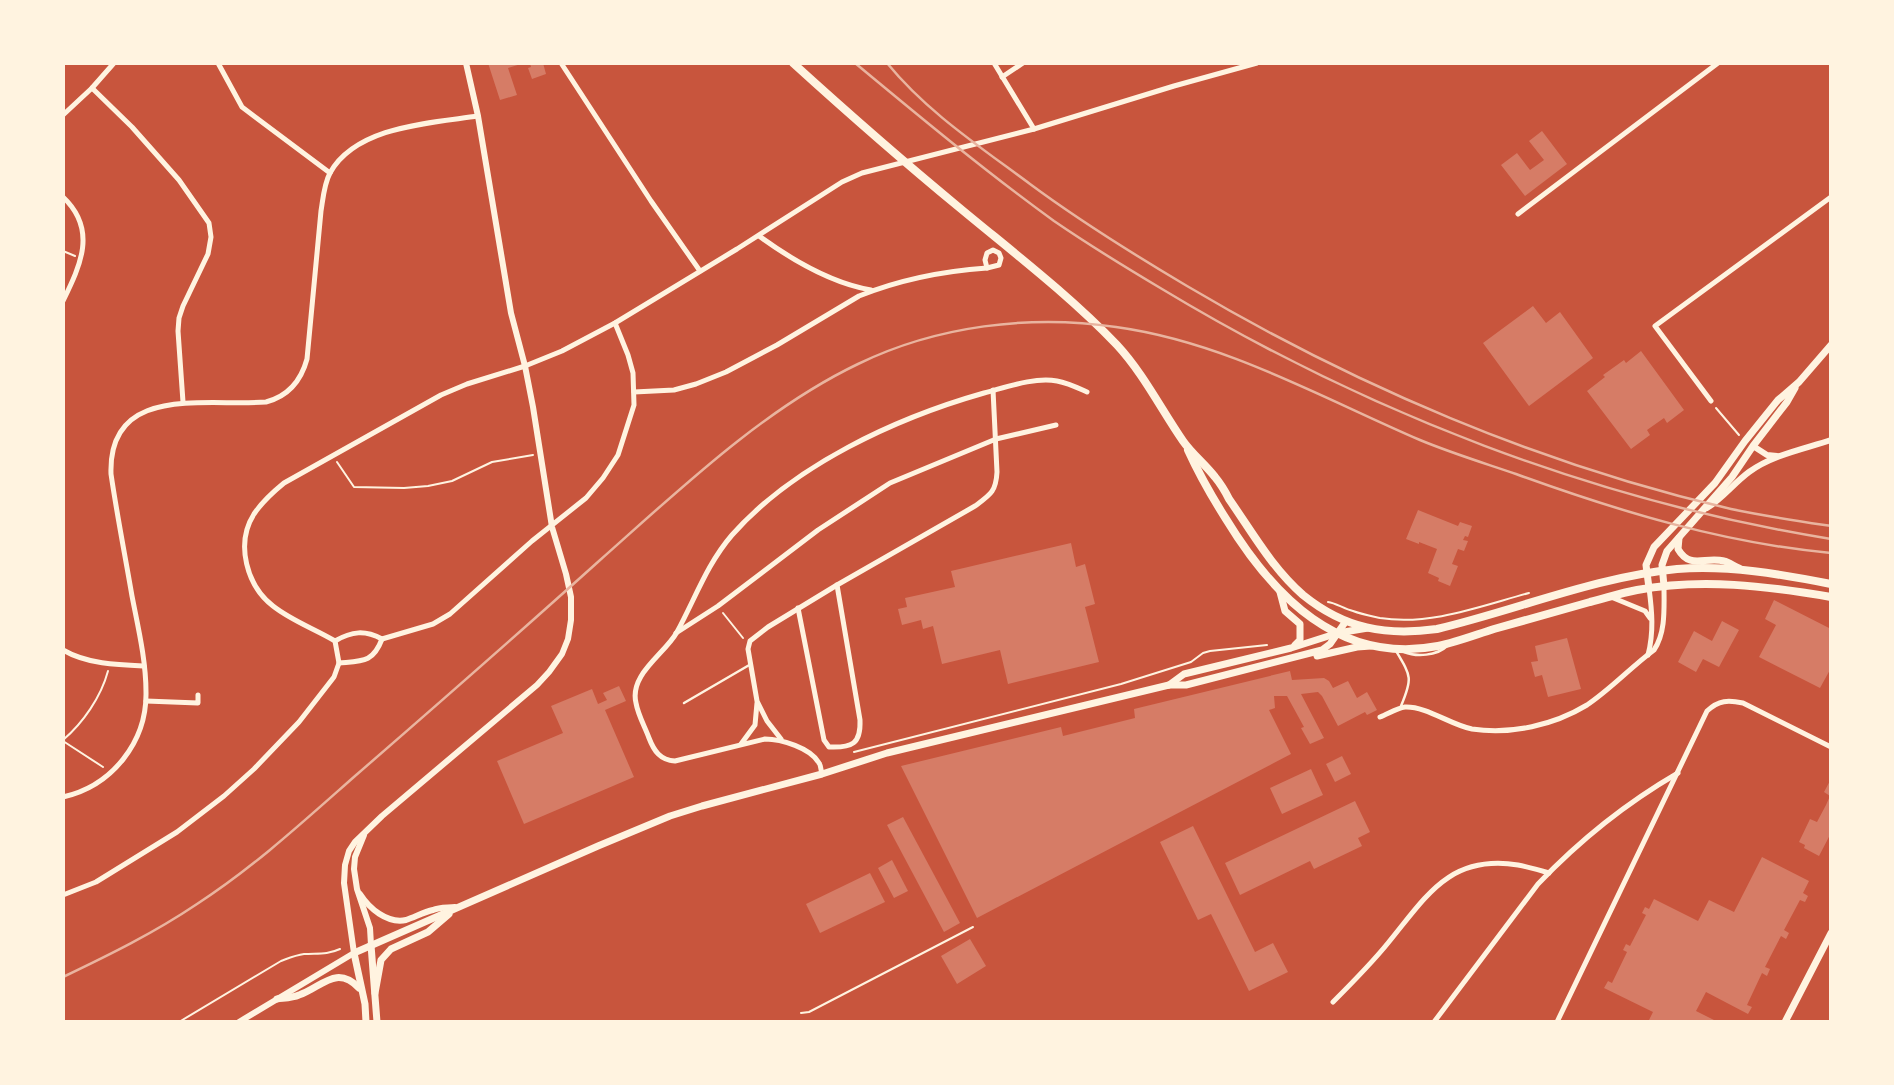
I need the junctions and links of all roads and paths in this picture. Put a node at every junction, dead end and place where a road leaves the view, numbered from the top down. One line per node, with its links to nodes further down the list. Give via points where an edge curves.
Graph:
1 (114, 63): 11 (street)
2 (218, 63): 15 (street, via 242,107)
3 (466, 63): 13 (street)
4 (561, 63): 23 (street)
5 (793, 63): 39 (main road, via 1042,275 1119,347)
6 (995, 63): 10 (street)
7 (1023, 63): 10 (street)
8 (1258, 63): 14 (street)
9 (1718, 63): 18 (street)
10 (1002, 77): 14 (street)
11 (92, 88): 12 (street); 34 (street, via 179,180 209,223 208,254 179,318)
12 (63, 115)
13 (478, 116): 15 (street, via 384,133 351,150); 28 (street, via 511,313)
14 (1034, 129): 19 (street, via 862,173)
15 (330, 173): 34 (street, via 321,211 307,359 296,383 266,401)
16 (63, 197): 21 (street, via 78,218 84,246)
17 (1831, 197): 33 (street, via 1655,326)
18 (1518, 214)
19 (759, 236): 23 (street); 24 (street, via 803,264)
20 (63, 251): 21 (path)
21 (81, 258): 25 (street)
22 (987, 268): 24 (street)
23 (700, 271): 26 (street)
24 (872, 291): 31 (street, via 726,372 674,390)
25 (63, 301)
26 (615, 323): 28 (street); 31 (street, via 633,373)
27 (1831, 345): 29 (main road)
28 (525, 366): 41 (street); 42 (street, via 441,395)
29 (1799, 382): 38 (main road); 40 (main road)
30 (993, 390): 32 (street, via 1056,381); 36 (street); 64 (street, via 885,429 830,457 781,490 717,555)
31 (634, 392): 45 (street, via 618,455 586,499)
32 (1087, 392)
33 (1711, 401): 38 (path)
34 (183, 402): 78 (street, via 136,416 118,434 111,458)
35 (1056, 425): 36 (street)
36 (996, 439): 51 (street, via 992,494); 59 (street, via 890,483 818,530)
37 (1831, 440): 43 (street)
38 (1745, 441): 40 (main road); 49 (main road, via 1715,483 1654,547)
39 (1185, 443): 54 (main road, via 1244,549); 61 (main road, via 1215,477 1288,580)
40 (1753, 446): 43 (street); 44 (main road)
41 (540, 453): 42 (path, via 492,462 452,481 404,488 354,487); 45 (street)
42 (333, 455): 67 (street, via 271,493 248,526 245,553 251,581 260,595)
43 (1779, 457): 44 (street, via 1750,471)
44 (1702, 511): 46 (main road)
45 (552, 527): 66 (street, via 450,614 433,624); 96 (street, via 571,597 571,620 562,654 537,685)
46 (1680, 535): 47 (main road, via 1678,549 1690,561 1725,561); 48 (main road, via 1667,551)
47 (1739, 568): 48 (main road); 50 (main road)
48 (1661, 571): 49 (main road); 52 (main road)
49 (1646, 574): 53 (main road); 63 (main road, via 1437,629 1389,632)
50 (1831, 584)
51 (837, 585): 60 (street); 60 (street, via 860,720 858,739 852,744 829,747 824,740)
52 (1664, 586): 53 (main road); 57 (main road, via 1738,584); 74 (street, via 1662,633)
53 (1648, 588): 56 (main road); 62 (street)
54 (1280, 592): 65 (main road); 71 (main road, via 1285,611 1300,624 1300,640)
55 (1531, 593): 58 (path, via 1448,615 1398,620)
56 (1611, 597): 62 (street, via 1645,611); 72 (main road, via 1451,643)
57 (1831, 597)
58 (1329, 601)
59 (718, 606): 64 (street); 68 (path, via 740,638)
60 (798, 608): 68 (street)
61 (1346, 621): 63 (main road); 65 (main road)
62 (1653, 627): 74 (street)
63 (1368, 628): 65 (main road)
64 (676, 633): 89 (street, via 644,672 635,691 651,744 666,761 674,761)
65 (1338, 633): 70 (main road); 71 (main road); 75 (main road, via 1322,650)
66 (382, 639): 67 (street, via 369,632); 76 (street, via 377,653 365,660)
67 (335, 641): 76 (street)
68 (750, 641): 77 (street)
69 (1278, 643): 91 (path, via 1210,651 1191,662 1121,684)
70 (1372, 645): 72 (main road); 75 (main road)
71 (1291, 648): 80 (main road, via 1184,674)
72 (1394, 648): 85 (lane, via 1410,680)
73 (63, 650): 78 (street, via 89,660)
74 (1648, 655): 85 (street, via 1588,704 1539,725 1474,729)
75 (1292, 659): 80 (main road, via 1186,685)
76 (340, 663): 99 (street, via 299,722 224,796 123,867)
77 (751, 664): 83 (street); 84 (lane)
78 (144, 666): 82 (street)
79 (107, 675): 88 (path, via 81,723)
80 (1169, 685): 94 (main road, via 887,753)
81 (198, 695): 82 (street, via 198,704)
82 (146, 701): 92 (street, via 135,741)
83 (757, 701): 87 (street); 89 (street, via 755,725)
84 (684, 703)
85 (1400, 708): 86 (street)
86 (1380, 717)
87 (781, 739): 89 (street); 94 (street, via 812,755)
88 (63, 740): 92 (path)
89 (741, 744)
90 (1831, 747): 93 (street, via 1743,703 1721,701 1707,711)
91 (855, 751)
92 (111, 773): 95 (street, via 88,789)
93 (1678, 773): 97 (street, via 1643,794); 116 (street)
94 (822, 774): 100 (main road, via 670,816)
95 (63, 797)
96 (365, 834): 98 (street, via 355,857); 105 (street, via 349,851 345,865)
97 (1549, 873): 109 (street, via 1489,863 1443,880); 115 (street)
98 (357, 890): 100 (street, via 368,906 396,920); 103 (street)
99 (63, 895)
100 (457, 907): 103 (main road); 107 (main road, via 428,932 391,949 381,960)
101 (973, 927): 110 (path)
102 (1831, 933): 117 (main road)
103 (371, 945): 105 (main road); 107 (main road)
104 (340, 949): 111 (path, via 281,961)
105 (354, 953): 106 (main road); 108 (street)
106 (361, 990): 108 (main road, via 348,979 336,977 299,995); 113 (main road)
107 (375, 993): 114 (main road)
108 (277, 999): 112 (street)
109 (1333, 1002)
110 (801, 1013)
111 (179, 1022)
112 (239, 1022)
113 (366, 1022)
114 (377, 1022)
115 (1434, 1022)
116 (1557, 1022)
117 (1785, 1022)

